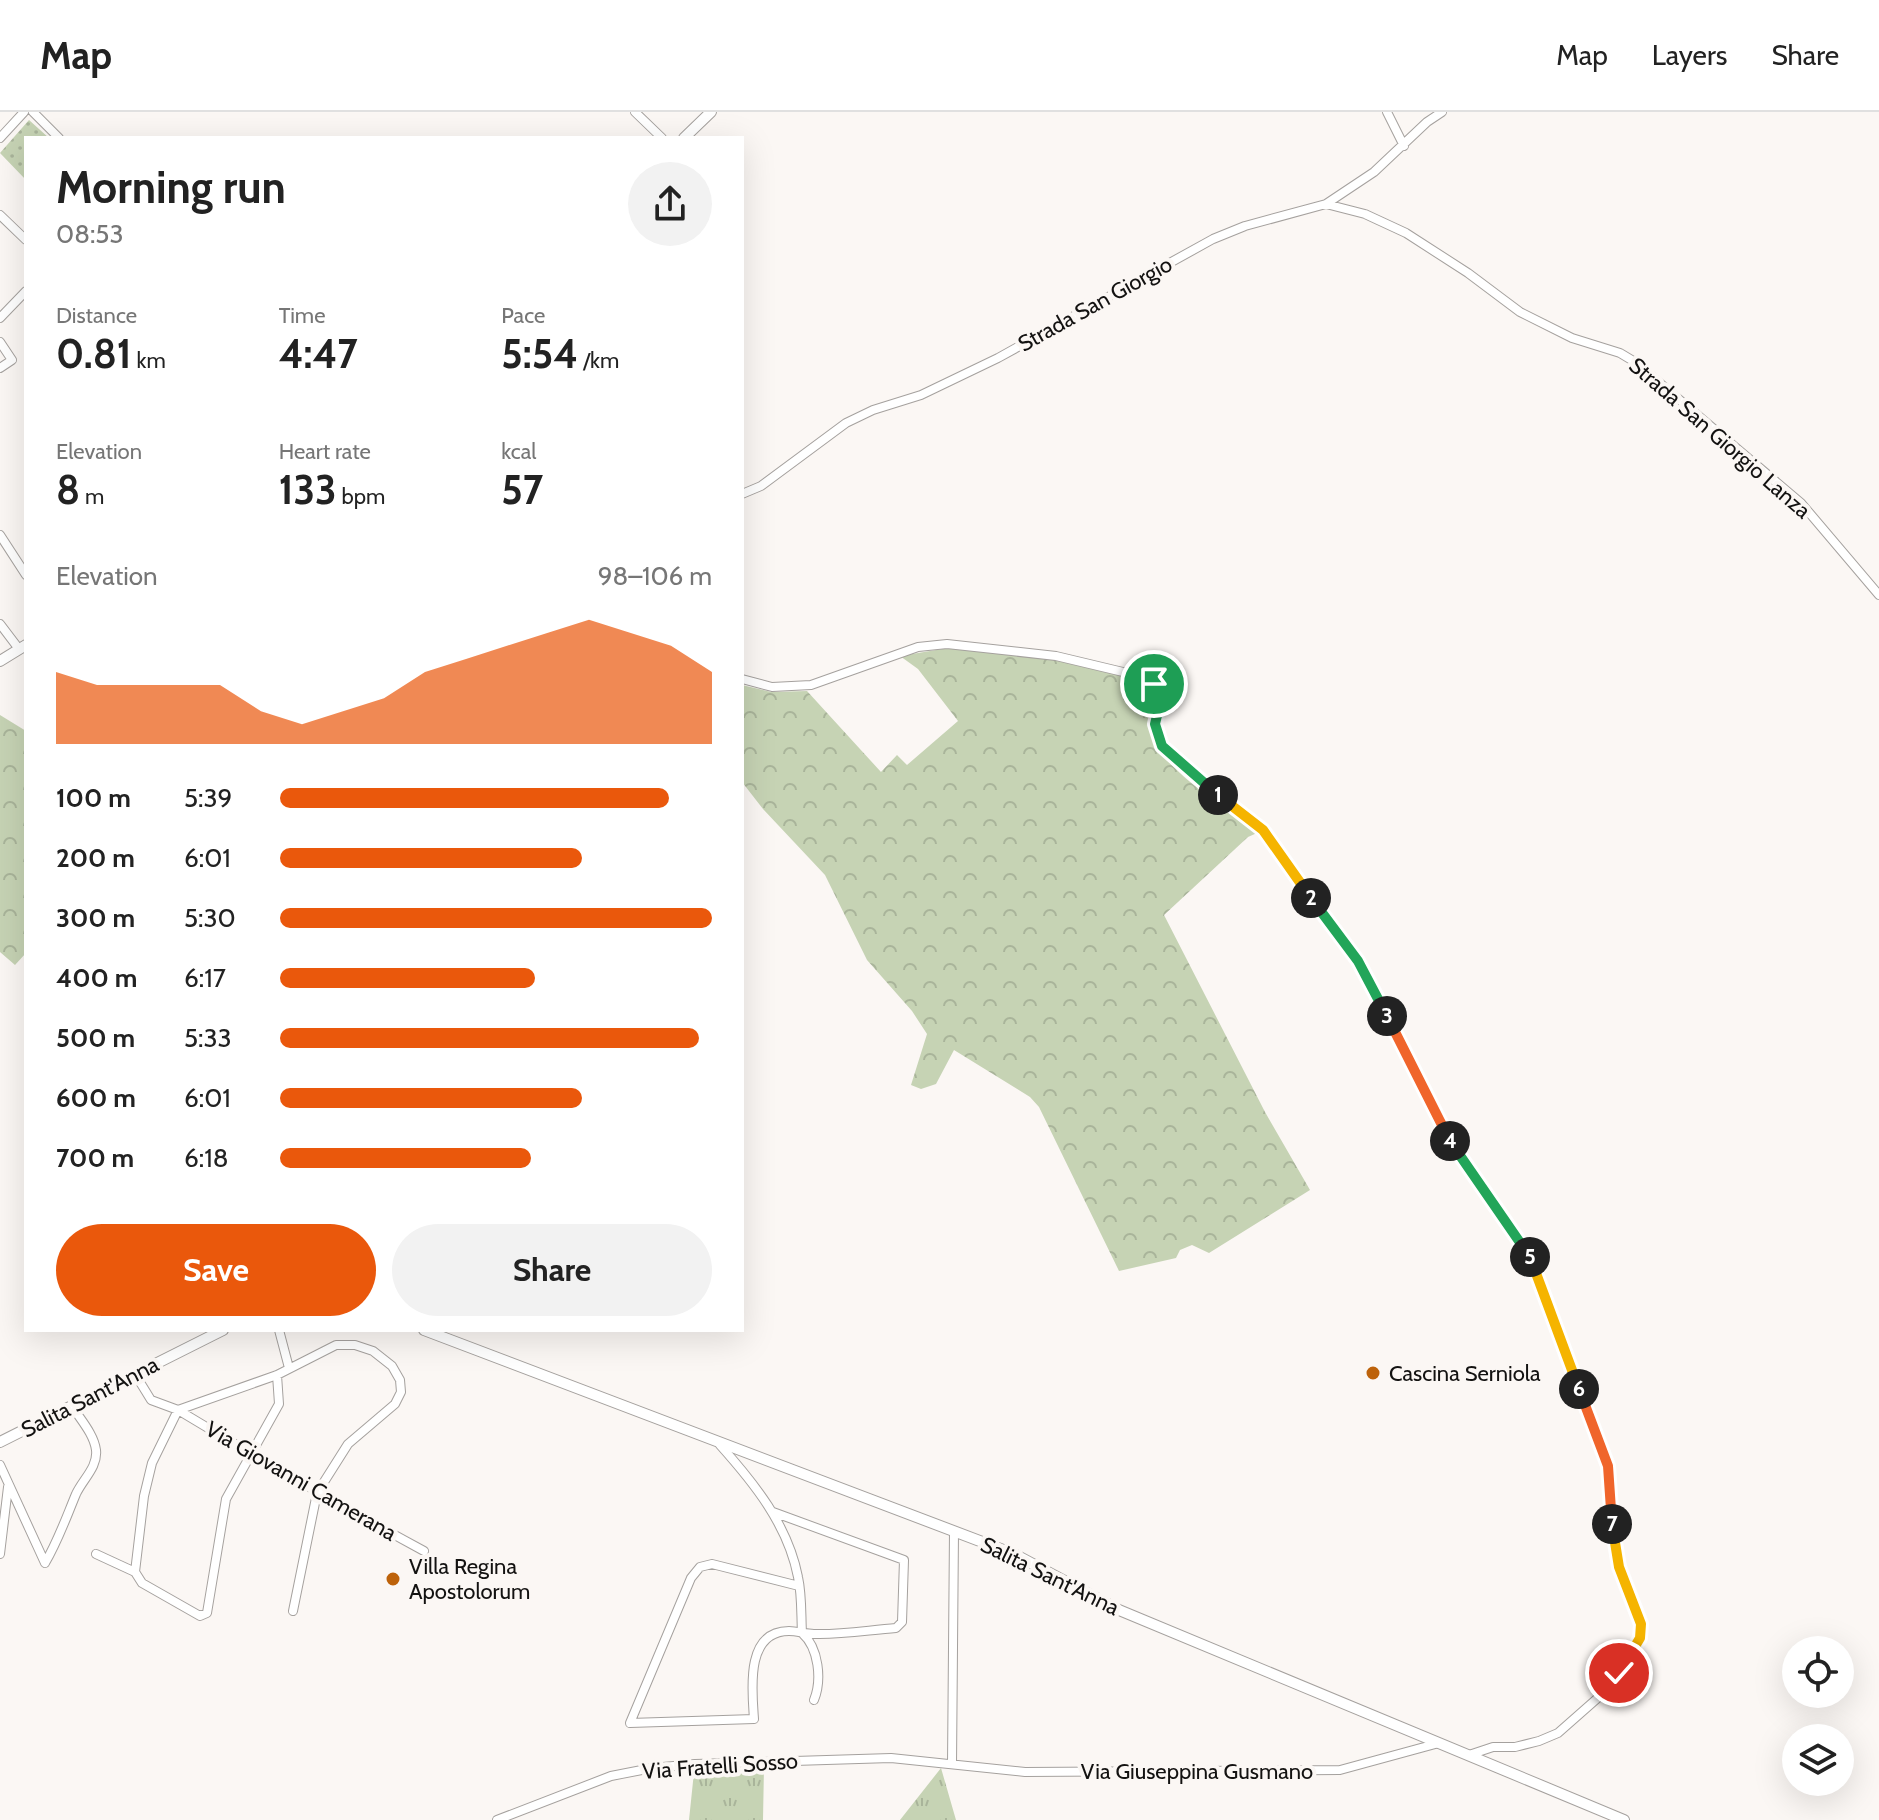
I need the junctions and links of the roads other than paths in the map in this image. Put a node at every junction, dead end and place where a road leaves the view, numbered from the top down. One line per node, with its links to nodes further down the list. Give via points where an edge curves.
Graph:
1 (24, 112): 10 (street)
2 (33, 112): 7 (street)
3 (635, 112): 8 (street)
4 (711, 112): 9 (street)
5 (1387, 112): 11 (street)
6 (1442, 112): 11 (street, Strada San Giorgio)
7 (57, 136)
8 (660, 136)
9 (686, 136)
10 (0, 138)
11 (1401, 149): 12 (street, Strada San Giorgio)
12 (1326, 204): 19 (street, Strada San Giorgio, via 1213,239 998,358 846,423); 22 (street, Strada San Giorgio Lanza, via 1406,233 1520,312 1635,362 1801,503)
13 (0, 215): 14 (street)
14 (24, 238)
15 (24, 297): 16 (street)
16 (0, 318)
17 (0, 342): 18 (street, via 12,360)
18 (0, 368)
19 (744, 493)
20 (0, 535): 21 (street)
21 (24, 572)
22 (1879, 595)
23 (0, 624): 24 (street)
24 (22, 647): 25 (street)
25 (0, 661)
26 (744, 680): 52 (street, via 772,687 811,685 918,647 947,644 1056,656 1144,677 1159,690 1155,724 1162,746 1263,830 1358,961 1453,1147 1537,1271 1608,1466 1614,1547 1641,1624 1640,1638 1619,1673 1558,1733)
27 (219, 1332): 31 (street, Salita Sant'Anna)
28 (280, 1332): 30 (street)
29 (429, 1332): 36 (street, Salita Sant'Anna)
30 (289, 1368): 32 (street); 40 (street, via 336,1345 355,1345 373,1351 400,1380 395,1404 348,1444)
31 (135, 1374): 33 (street, Salita Sant'Anna); 34 (street, Via Giovanni Camerana, via 151,1400)
32 (277, 1375): 34 (street); 37 (street, via 279,1404)
33 (72, 1406): 35 (street, Salita Sant'Anna); 39 (street, via 94,1441 95,1464 45,1563)
34 (178, 1410): 37 (street, Via Giovanni Camerana); 46 (street, via 152,1463)
35 (0, 1442)
36 (720, 1445): 41 (street); 42 (street, Salita Sant'Anna)
37 (250, 1453): 40 (street, Via Giovanni Camerana); 46 (street, via 226,1499 207,1613 200,1616 142,1583)
38 (0, 1465): 39 (street)
39 (8, 1486): 44 (street)
40 (317, 1493): 43 (street, Via Giovanni Camerana); 48 (street)
41 (773, 1512): 47 (street); 49 (street, via 904,1560 902,1622 896,1628)
42 (954, 1531): 51 (street, Salita Sant'Anna, via 1035,1564 1119,1610); 53 (street)
43 (424, 1551)
44 (0, 1554)
45 (96, 1554): 46 (street)
46 (135, 1572)
47 (799, 1586): 49 (street); 49 (street, via 712,1564 700,1567 630,1723 754,1719 753,1663 758,1650 776,1633)
48 (293, 1611)
49 (802, 1633): 50 (street, via 815,1651)
50 (814, 1700)
51 (1439, 1743): 52 (street, Salita Sant'Anna); 53 (street, Via Giuseppina Gusmano, via 1340,1770 1025,1772)
52 (1469, 1755): 55 (street, Salita Sant'Anna)
53 (952, 1764): 54 (street, Via Fratelli Sosso, via 891,1758 652,1768 583,1785)
54 (497, 1820)
55 (1624, 1820)

